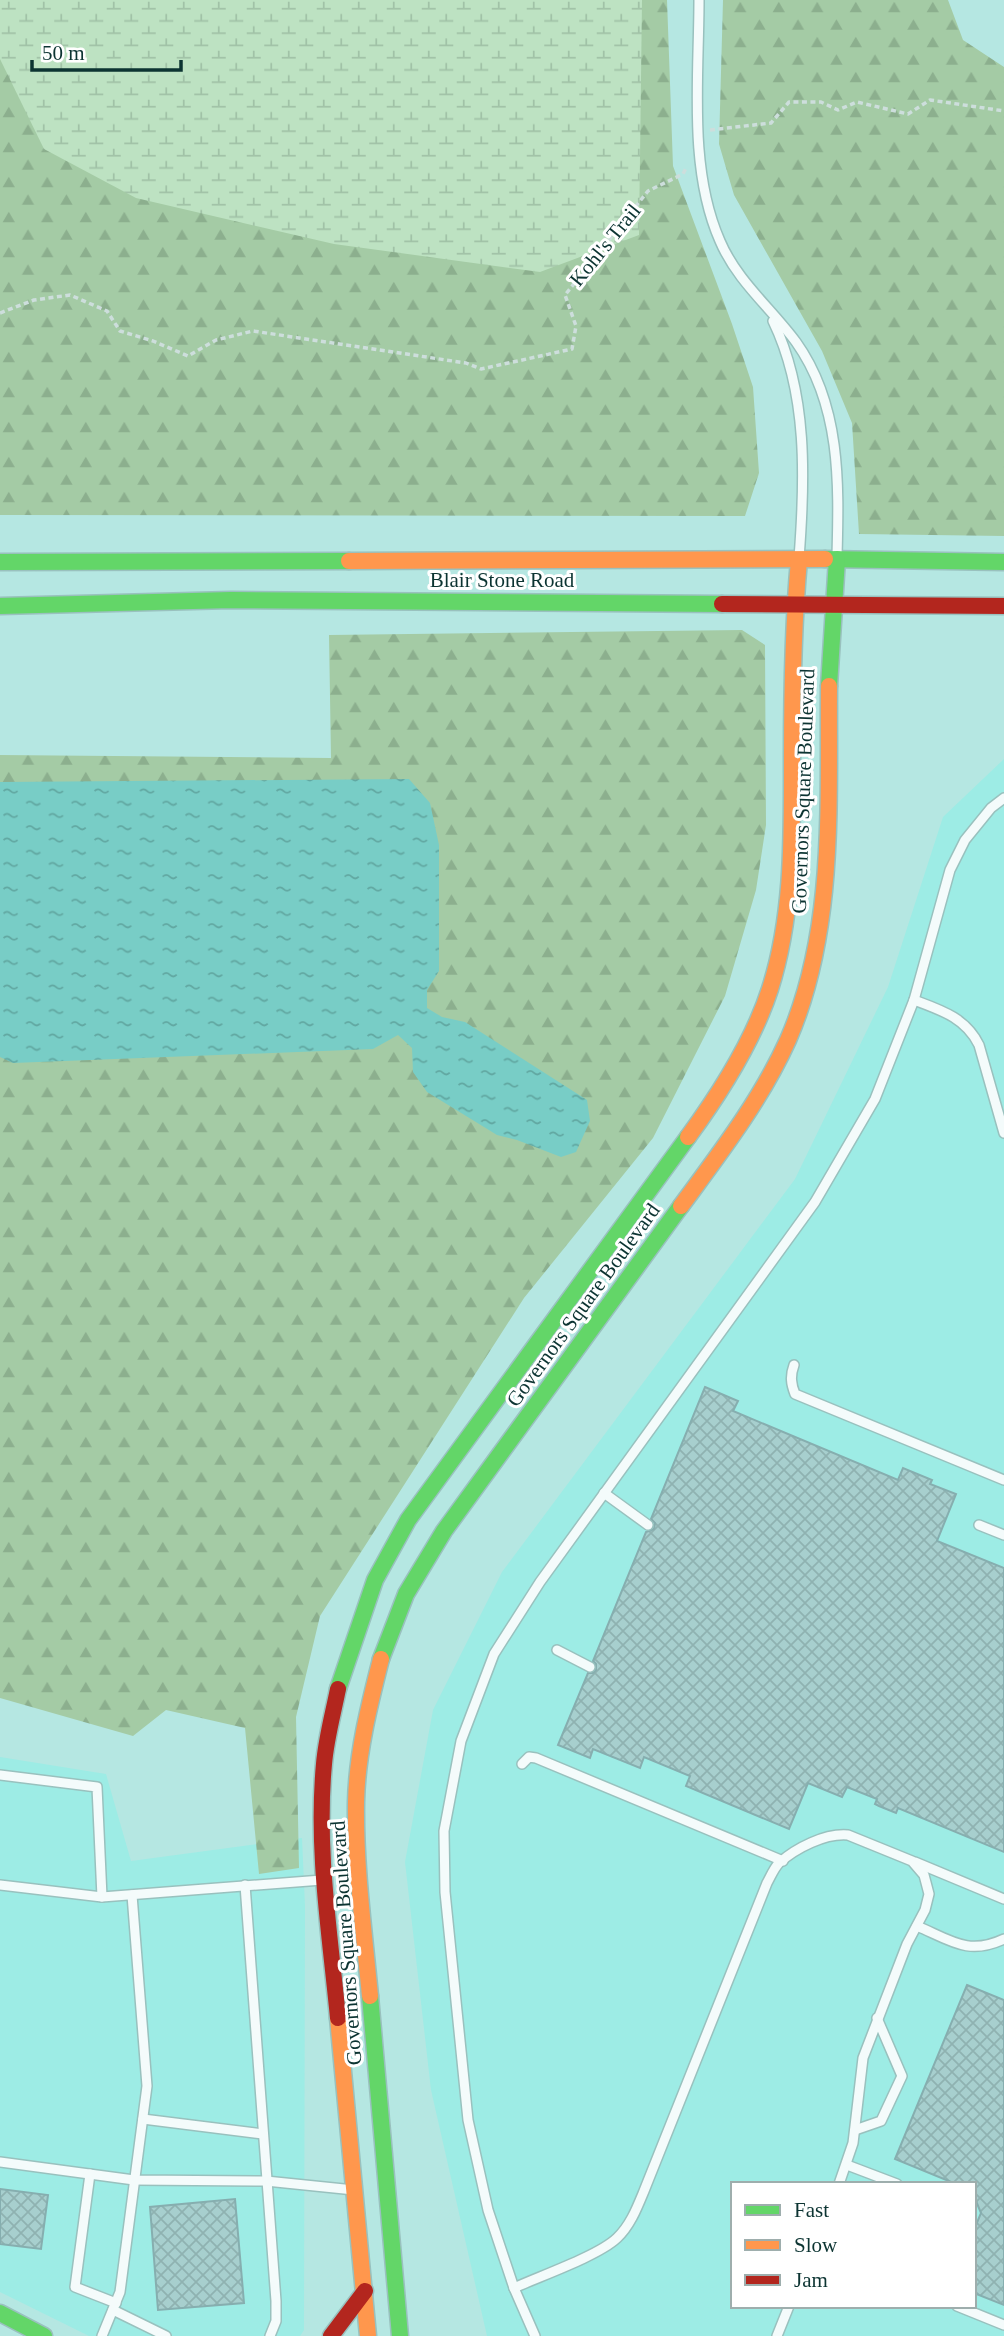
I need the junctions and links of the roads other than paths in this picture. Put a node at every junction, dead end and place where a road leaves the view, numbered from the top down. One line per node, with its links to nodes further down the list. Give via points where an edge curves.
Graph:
1 (699, 0): 2 (lane, Governors Square Boulevard, via 697,103 710,211 732,265)
2 (768, 310): 3 (lane, Governors Square Boulevard, via 796,342 825,400 838,475); 4 (lane, Governors Square Boulevard, via 783,341 794,389 803,477)
3 (837, 559): 4 (street, Blair Stone Road); 6 (street, Blair Stone Road); 8 (street, Governors Square Boulevard)
4 (799, 560): 5 (street, Blair Stone Road); 7 (street, Governors Square Boulevard)
5 (0, 562)
6 (1004, 562)
7 (795, 603): 8 (street, Blair Stone Road); 9 (street, Blair Stone Road, via 232,600); 13 (street, Governors Square Boulevard, via 792,848 782,940 770,989 744,1052)
8 (833, 604): 10 (street, Blair Stone Road); 13 (street, Governors Square Boulevard, via 824,885 809,979 770,1076)
9 (0, 606)
10 (1004, 606)
11 (1004, 798): 12 (lane, via 965,840 950,870)
12 (914, 1000): 14 (lane, via 959,1020 975,1036); 17 (lane, via 875,1099 815,1202)
13 (734, 1100): 27 (street, Governors Square Boulevard, via 732,1136 444,1531 406,1594 382,1657 364,1727); 27 (street, Governors Square Boulevard, via 703,1117 408,1520 375,1580 338,1687 324,1762 321,1825)
14 (1004, 1133)
15 (794, 1365): 16 (lane, via 795,1394)
16 (1004, 1480)
17 (604, 1493): 18 (lane); 47 (lane, via 494,1654 461,1741 444,1831 445,1892 468,2120 486,2206)
18 (648, 1525)
19 (979, 1525): 20 (lane)
20 (1004, 1535)
21 (557, 1650): 22 (lane)
22 (590, 1667)
23 (522, 1764): 25 (lane, via 536,1758)
24 (0, 1775): 31 (lane, via 97,1787)
25 (783, 1861): 26 (lane, via 814,1842 838,1835); 47 (lane, via 767,1883 627,2226 598,2250)
26 (912, 1861): 32 (lane); 33 (lane, via 924,1875 929,1894)
27 (341, 1879): 29 (lane); 46 (street, Governors Square Boulevard); 60 (street, Governors Square Boulevard)
28 (0, 1885): 31 (lane)
29 (245, 1885): 30 (lane); 38 (lane)
30 (132, 1895): 31 (lane); 36 (lane, via 147,2087)
31 (102, 1897)
32 (1004, 1899)
33 (917, 1926): 34 (lane, via 968,1948); 35 (lane)
34 (1004, 1939)
35 (877, 2018): 37 (lane, via 863,2058); 37 (lane, via 902,2076 881,2121)
36 (143, 2119): 38 (lane); 42 (lane)
37 (855, 2130): 40 (lane)
38 (262, 2134): 43 (lane)
39 (0, 2162): 41 (lane)
40 (847, 2165): 44 (lane); 45 (lane)
41 (90, 2174): 42 (lane); 49 (lane, via 75,2287)
42 (134, 2180): 43 (lane); 49 (lane, via 120,2292)
43 (266, 2181): 46 (lane); 57 (lane, via 276,2301 276,2322)
44 (840, 2182)
45 (892, 2182)
46 (356, 2190): 48 (street, Governors Square Boulevard)
47 (514, 2288): 61 (lane)
48 (365, 2291): 58 (street); 59 (street, Governors Square Boulevard)
49 (114, 2307): 55 (lane); 56 (lane)
50 (788, 2308): 62 (lane)
51 (962, 2308): 53 (lane)
52 (0, 2313): 54 (street)
53 (1004, 2325)
54 (44, 2336)
55 (102, 2336)
56 (166, 2336)
57 (270, 2336)
58 (331, 2336)
59 (368, 2336)
60 (400, 2336)
61 (535, 2336)
62 (777, 2336)

